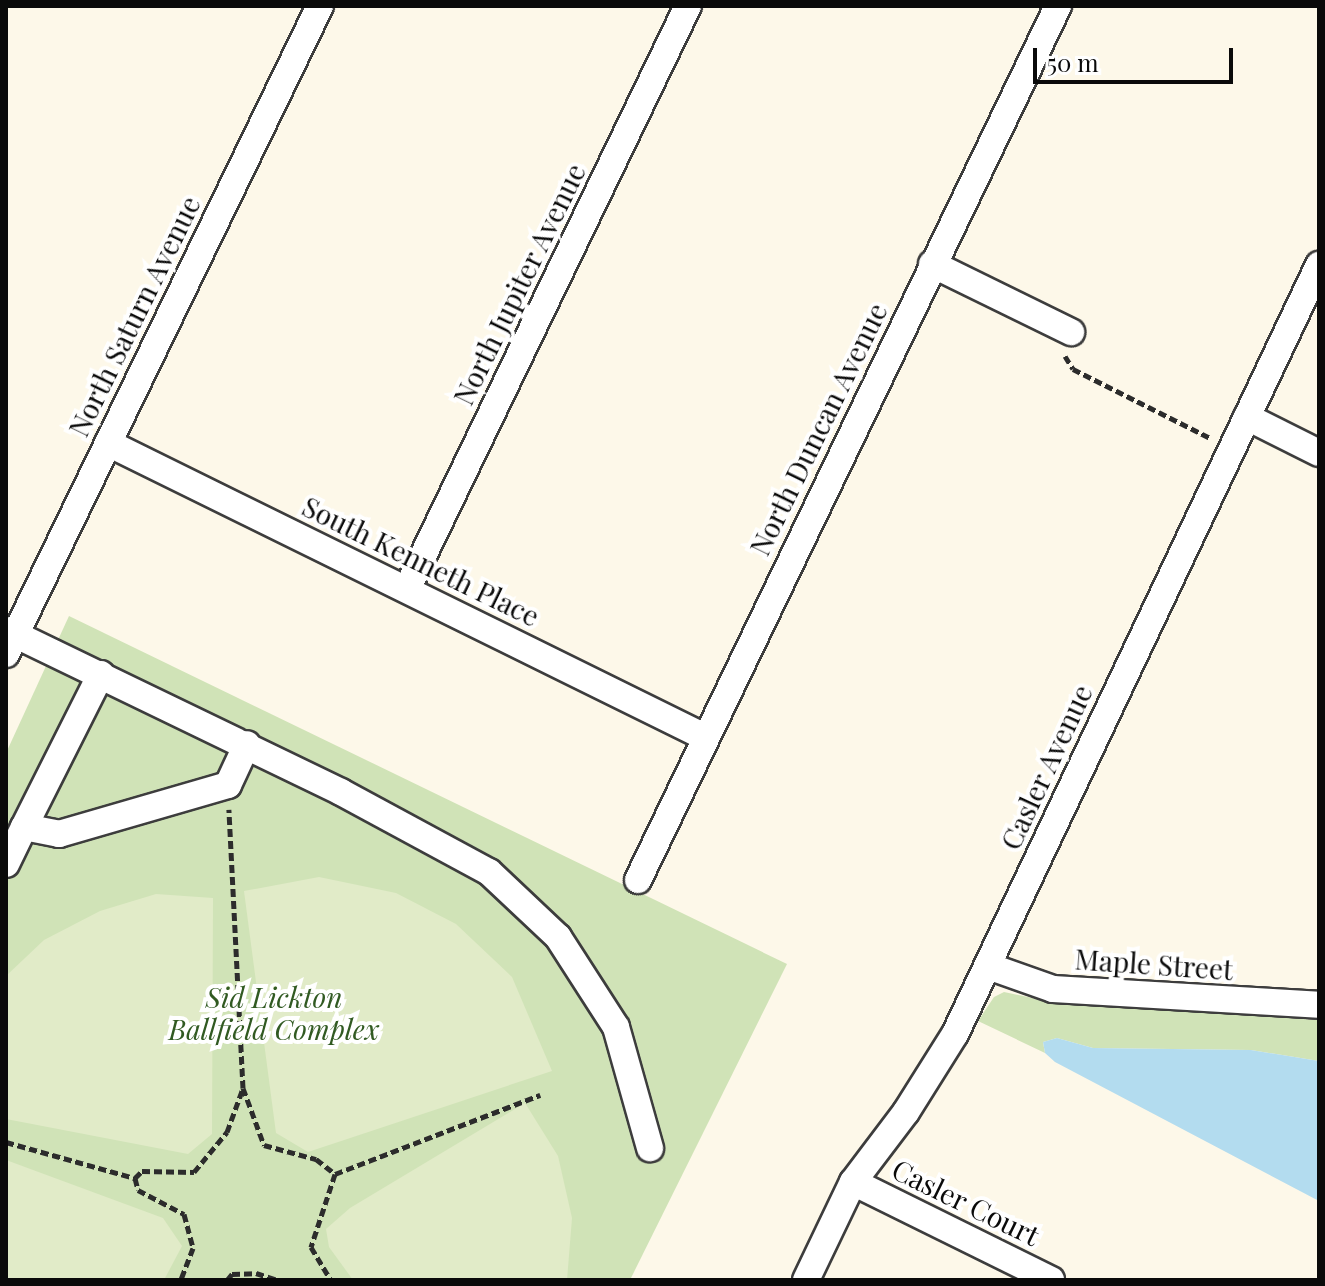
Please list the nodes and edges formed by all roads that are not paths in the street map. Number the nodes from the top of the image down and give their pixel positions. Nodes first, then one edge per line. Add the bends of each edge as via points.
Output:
1 (320, 6) edge
2 (688, 6) edge
3 (1058, 6) edge
4 (932, 264) junction
5 (1319, 265) edge
6 (1071, 332) road end
7 (1247, 417) junction
8 (108, 443) junction
9 (1319, 453) edge
10 (407, 589) junction
11 (9, 639) edge
12 (101, 674) junction
13 (705, 737) junction
14 (247, 744) junction
15 (24, 827) junction
16 (6, 864) edge
17 (638, 880) dead end
18 (988, 966) junction
19 (1319, 1005) edge
20 (650, 1148) dead end
21 (853, 1182) junction
22 (806, 1280) edge
23 (1051, 1280) edge

1 - 8 street, North Saturn Avenue
2 - 10 street, North Jupiter Avenue
3 - 4 street, North Duncan Avenue
4 - 6 street
4 - 13 street, North Duncan Avenue
5 - 7 street, Casler Avenue
7 - 9 street
7 - 18 street, Casler Avenue
8 - 10 street, South Kenneth Place
8 - 11 street, North Saturn Avenue
10 - 13 street, South Kenneth Place
11 - 12 street
12 - 14 street
12 - 15 street
13 - 17 street, North Duncan Avenue
14 - 15 street via 228,785 59,834
14 - 20 street via 489,872 558,937 616,1027
15 - 16 street
18 - 19 street, Maple Street via 1053,989
18 - 21 street, Casler Avenue via 915,1099
21 - 22 street, Casler Avenue
21 - 23 street, Casler Court

